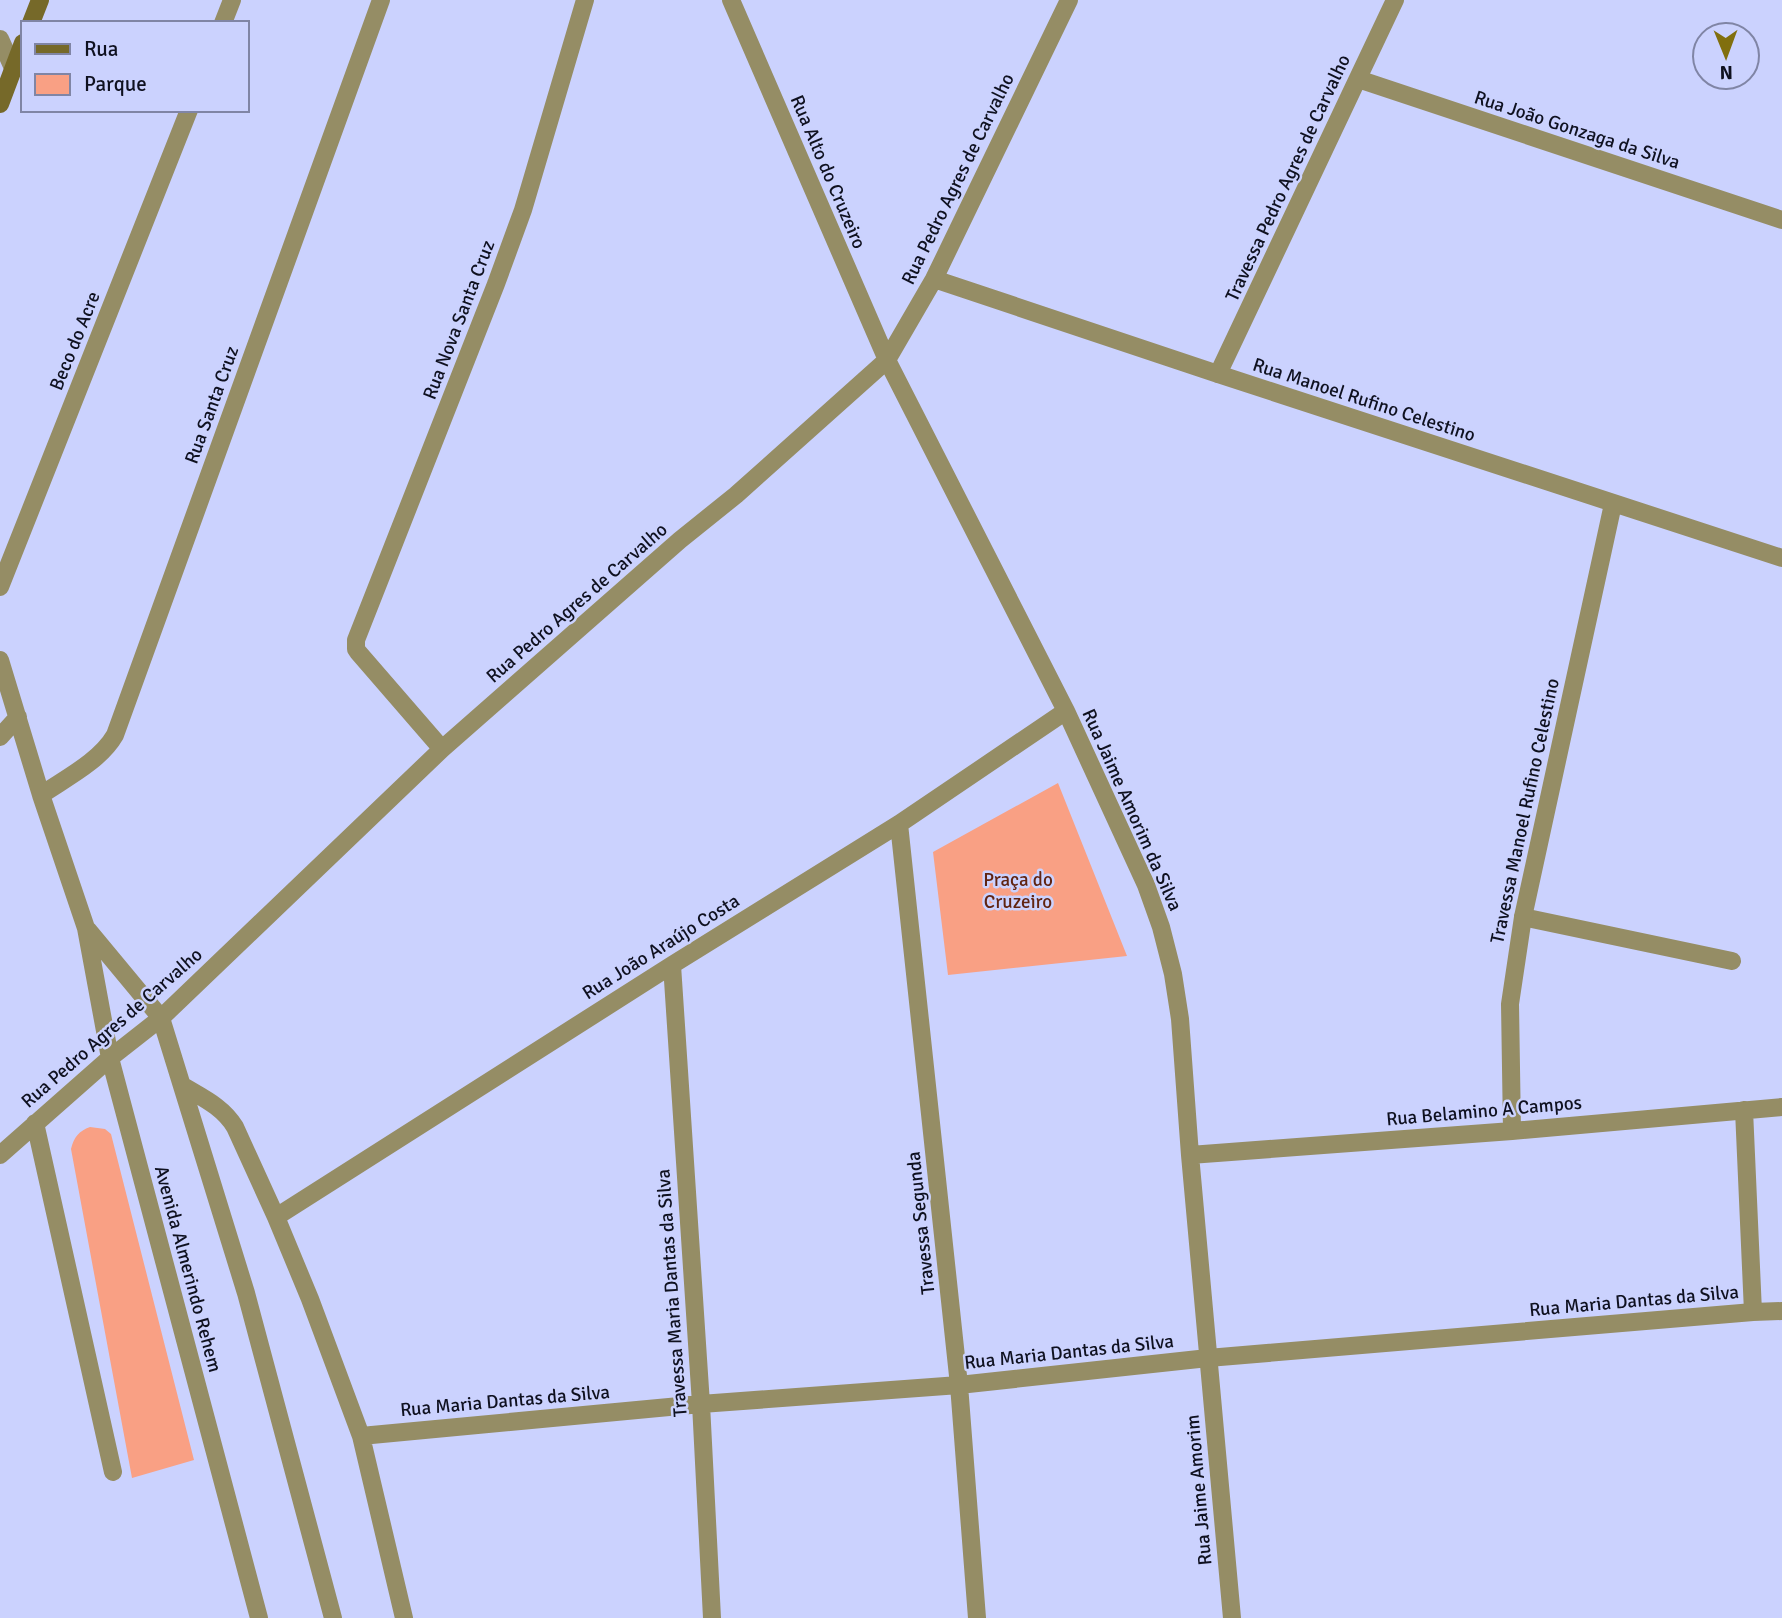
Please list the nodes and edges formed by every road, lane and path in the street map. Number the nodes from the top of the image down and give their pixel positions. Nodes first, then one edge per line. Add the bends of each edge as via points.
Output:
1 (40, 0) edge
2 (232, 0) edge
3 (381, 0) edge
4 (585, 0) edge
5 (731, 0) edge
6 (1069, 0) edge
7 (1395, 0) edge
8 (32, 21) edge
9 (224, 21) edge
10 (0, 39) edge
11 (21, 48) edge
12 (13, 68) junction
13 (1358, 79) junction
14 (0, 104) edge
15 (188, 112) edge
16 (1782, 220) edge
17 (933, 279) junction
18 (887, 360) junction
19 (1218, 374) junction
20 (1613, 504) junction
21 (1782, 558) edge
22 (0, 587) edge
23 (0, 660) edge
24 (1066, 711) junction
25 (18, 717) junction
26 (0, 737) edge
27 (442, 749) junction
28 (41, 795) junction
29 (899, 824) junction
30 (1523, 917) junction
31 (86, 928) junction
32 (1732, 961) dead end
33 (672, 965) junction
34 (161, 1018) junction
35 (110, 1058) junction
36 (183, 1086) junction
37 (1782, 1107) edge
38 (1744, 1110) junction
39 (35, 1123) junction
40 (1512, 1131) junction
41 (0, 1154) edge
42 (1190, 1156) junction
43 (276, 1217) junction
44 (1782, 1311) edge
45 (1753, 1312) junction
46 (1208, 1358) junction
47 (959, 1385) junction
48 (701, 1404) junction
49 (360, 1436) junction
50 (113, 1472) dead end
51 (259, 1618) edge
52 (332, 1618) edge
53 (404, 1618) edge
54 (712, 1618) edge
55 (977, 1618) edge
56 (1231, 1618) edge

1 - 8 street
2 - 9 street
3 - 28 street, Rua Santa Cruz via 115,735 97,756
4 - 27 street, Rua Nova Santa Cruz via 523,211 356,640 356,649
5 - 18 street, Rua Alto do Cruzeiro
6 - 17 street, Rua Pedro Agres de Carvalho
7 - 13 street, Travessa Pedro Agres de Carvalho
10 - 12 street
11 - 12 street
12 - 14 street
13 - 16 street, Rua João Gonzaga da Silva
13 - 19 street, Travessa Pedro Agres de Carvalho
15 - 22 street, Beco do Acre
17 - 18 street, Rua Pedro Agres de Carvalho
17 - 19 street, Rua Manoel Rufino Celestino
18 - 24 street, Rua Jaime Amorim da Silva
18 - 27 street, Rua Pedro Agres de Carvalho
19 - 20 street, Rua Manoel Rufino Celestino
20 - 21 street, Rua Manoel Rufino Celestino
20 - 30 street, Travessa Manoel Rufino Celestino
23 - 25 street, Avenida Almerindo Rehem
24 - 29 street, Rua João Araújo Costa
24 - 42 street, Rua Jaime Amorim da Silva via 1161,927 1180,1019
25 - 26 street
25 - 28 street, Avenida Almerindo Rehem
27 - 34 street, Rua Pedro Agres de Carvalho
28 - 31 street, Avenida Almerindo Rehem
29 - 33 street, Rua João Araújo Costa
29 - 47 street, Travessa Segunda
30 - 32 street
30 - 40 street, Travessa Manoel Rufino Celestino via 1510,1004
31 - 34 street, Avenida Almerindo Rehem
31 - 35 street, Avenida Almerindo Rehem
33 - 43 street, Rua João Araújo Costa
33 - 48 street, Travessa Maria Dantas da Silva
34 - 35 street, Rua Pedro Agres de Carvalho
34 - 36 street, Avenida Almerindo Rehem
35 - 39 street, Rua Pedro Agres de Carvalho
35 - 51 street, Avenida Almerindo Rehem
36 - 43 street via 228,1115
36 - 52 street, Avenida Almerindo Rehem via 246,1293
37 - 38 street, Rua Belamino A Campos
38 - 40 street, Rua Belamino A Campos
38 - 45 street
39 - 41 street, Rua Pedro Agres de Carvalho
39 - 50 street
40 - 42 street, Rua Belamino A Campos
42 - 46 street, Rua Jaime Amorim da Silva
43 - 49 street
44 - 45 street, Rua Maria Dantas da Silva
45 - 46 street, Rua Maria Dantas da Silva
46 - 47 street, Rua Maria Dantas da Silva
46 - 56 street, Rua Jaime Amorim
47 - 48 street, Rua Maria Dantas da Silva
47 - 55 street, Travessa Segunda
48 - 49 street, Rua Maria Dantas da Silva
48 - 54 street, Travessa Maria Dantas da Silva
49 - 53 street

